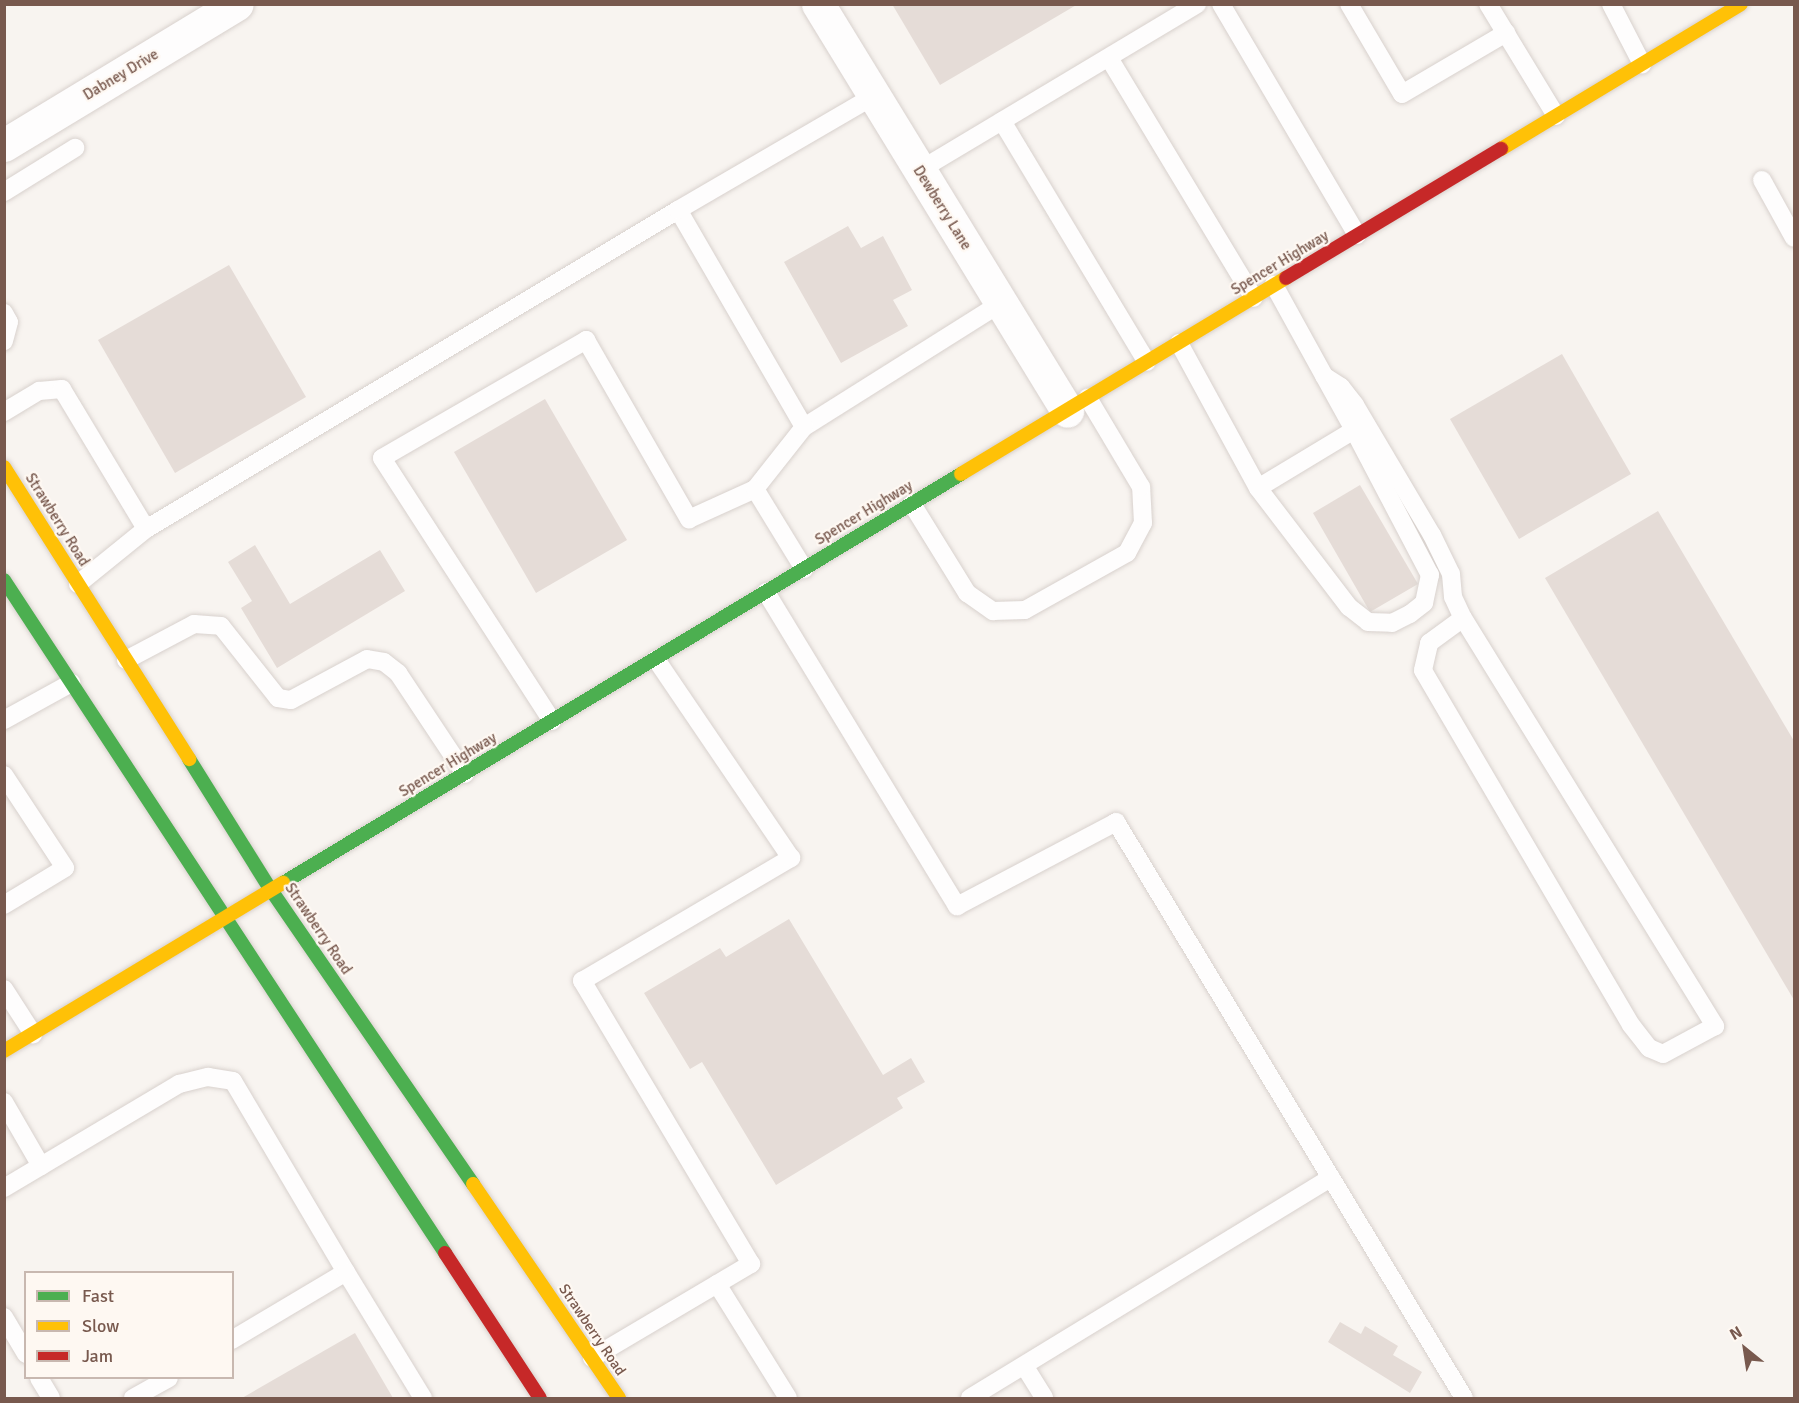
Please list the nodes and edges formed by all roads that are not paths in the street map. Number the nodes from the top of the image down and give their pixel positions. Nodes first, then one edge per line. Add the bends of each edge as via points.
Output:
1 (237, 4) edge
2 (818, 4) edge
3 (1197, 4) edge
4 (1221, 4) edge
5 (1349, 4) edge
6 (1488, 4) edge
7 (1611, 4) edge
8 (1741, 4) edge
9 (1506, 33) junction
10 (1109, 58) junction
11 (1642, 64) junction
12 (874, 96) junction
13 (1556, 116) junction
14 (1002, 122) junction
15 (4, 146) edge
16 (75, 148) dead end
17 (920, 170) junction
18 (1762, 180) dead end
19 (4, 192) edge
20 (678, 210) junction
21 (1358, 235) junction
22 (1794, 238) edge
23 (1274, 285) junction
24 (1254, 298) junction
25 (1001, 303) junction
26 (4, 313) edge
27 (4, 341) edge
28 (1179, 343) junction
29 (1147, 362) junction
30 (1324, 376) junction
31 (1077, 405) junction
32 (4, 412) edge
33 (804, 427) junction
34 (1354, 430) junction
35 (4, 467) edge
36 (1258, 488) junction
37 (754, 489) junction
38 (912, 504) junction
39 (146, 529) junction
40 (804, 569) junction
41 (4, 580) edge
42 (78, 584) junction
43 (766, 592) junction
44 (1463, 618) junction
45 (656, 658) junction
46 (126, 660) junction
47 (71, 683) junction
48 (4, 720) edge
49 (552, 721) junction
50 (465, 774) junction
51 (4, 775) edge
52 (271, 890) junction
53 (4, 905) edge
54 (223, 919) junction
55 (4, 988) edge
56 (33, 1034) junction
57 (4, 1051) edge
58 (4, 1102) edge
59 (41, 1166) junction
60 (1331, 1178) junction
61 (4, 1188) edge
62 (346, 1272) junction
63 (717, 1284) junction
64 (4, 1317) edge
65 (234, 1339) edge
66 (24, 1351) edge
67 (592, 1358) junction
68 (1025, 1367) junction
69 (40, 1379) edge
70 (166, 1379) edge
71 (51, 1398) edge
72 (133, 1398) edge
73 (423, 1398) edge
74 (540, 1398) edge
75 (619, 1398) edge
76 (788, 1398) edge
77 (970, 1398) edge
78 (1044, 1398) edge
79 (1464, 1398) edge

1 - 15 street, Dabney Drive
2 - 12 street, Dewberry Lane
3 - 10 lane
4 - 21 lane
5 - 9 lane via 1402,94
6 - 9 lane
7 - 11 lane
8 - 11 street, Spencer Highway
9 - 13 lane
10 - 14 lane
10 - 24 lane
11 - 13 street, Spencer Highway
12 - 17 street, Dewberry Lane
12 - 20 lane
13 - 21 street, Spencer Highway
14 - 17 lane
14 - 29 lane
16 - 19 lane
17 - 25 street, Dewberry Lane
18 - 22 lane
20 - 33 lane
20 - 39 lane
21 - 23 street, Spencer Highway
23 - 24 street, Spencer Highway
23 - 30 lane
24 - 28 street, Spencer Highway
25 - 31 street, Dewberry Lane
25 - 33 lane
26 - 27 lane via 9,322
28 - 29 street, Spencer Highway
28 - 36 lane
29 - 31 street, Spencer Highway
30 - 34 lane
30 - 44 lane via 1341,387 1355,405 1432,535 1451,574 1454,597
31 - 38 street, Spencer Highway
31 - 38 lane via 1141,487 1143,523 1126,553 1025,610 993,611 967,593
32 - 39 lane via 39,391 62,389
33 - 37 lane
34 - 36 lane
34 - 36 lane via 1430,574 1424,603 1410,614 1392,623 1368,622 1349,607
35 - 42 street, Strawberry Road
37 - 40 lane
37 - 49 lane via 689,519 586,340 382,458
38 - 40 street, Spencer Highway
39 - 42 lane
40 - 43 street, Spencer Highway
41 - 47 street
42 - 46 street, Strawberry Road
43 - 45 street, Spencer Highway
43 - 60 lane via 957,906 1116,822
44 - 44 lane via 1715,1026 1663,1054 1649,1048 1631,1025 1423,670 1429,643
45 - 49 street, Spencer Highway
45 - 63 lane via 791,858 582,981 751,1264
46 - 50 lane via 194,624 221,626 278,698 291,700 367,659 384,662 398,673
46 - 52 street, Strawberry Road
47 - 48 lane
47 - 54 street
49 - 50 street, Spencer Highway
50 - 52 street, Spencer Highway
51 - 53 lane via 65,868
52 - 54 street, Spencer Highway
52 - 67 street, Strawberry Road
54 - 56 street, Spencer Highway
54 - 74 street
55 - 56 lane
56 - 57 street, Spencer Highway
58 - 59 lane
59 - 61 lane
59 - 62 lane via 178,1084 208,1077 233,1081
60 - 68 lane
60 - 79 lane
62 - 65 lane
62 - 73 lane
63 - 67 lane
63 - 76 lane
64 - 66 lane
67 - 75 street, Strawberry Road
68 - 77 lane
68 - 78 lane
69 - 71 lane
70 - 72 lane

